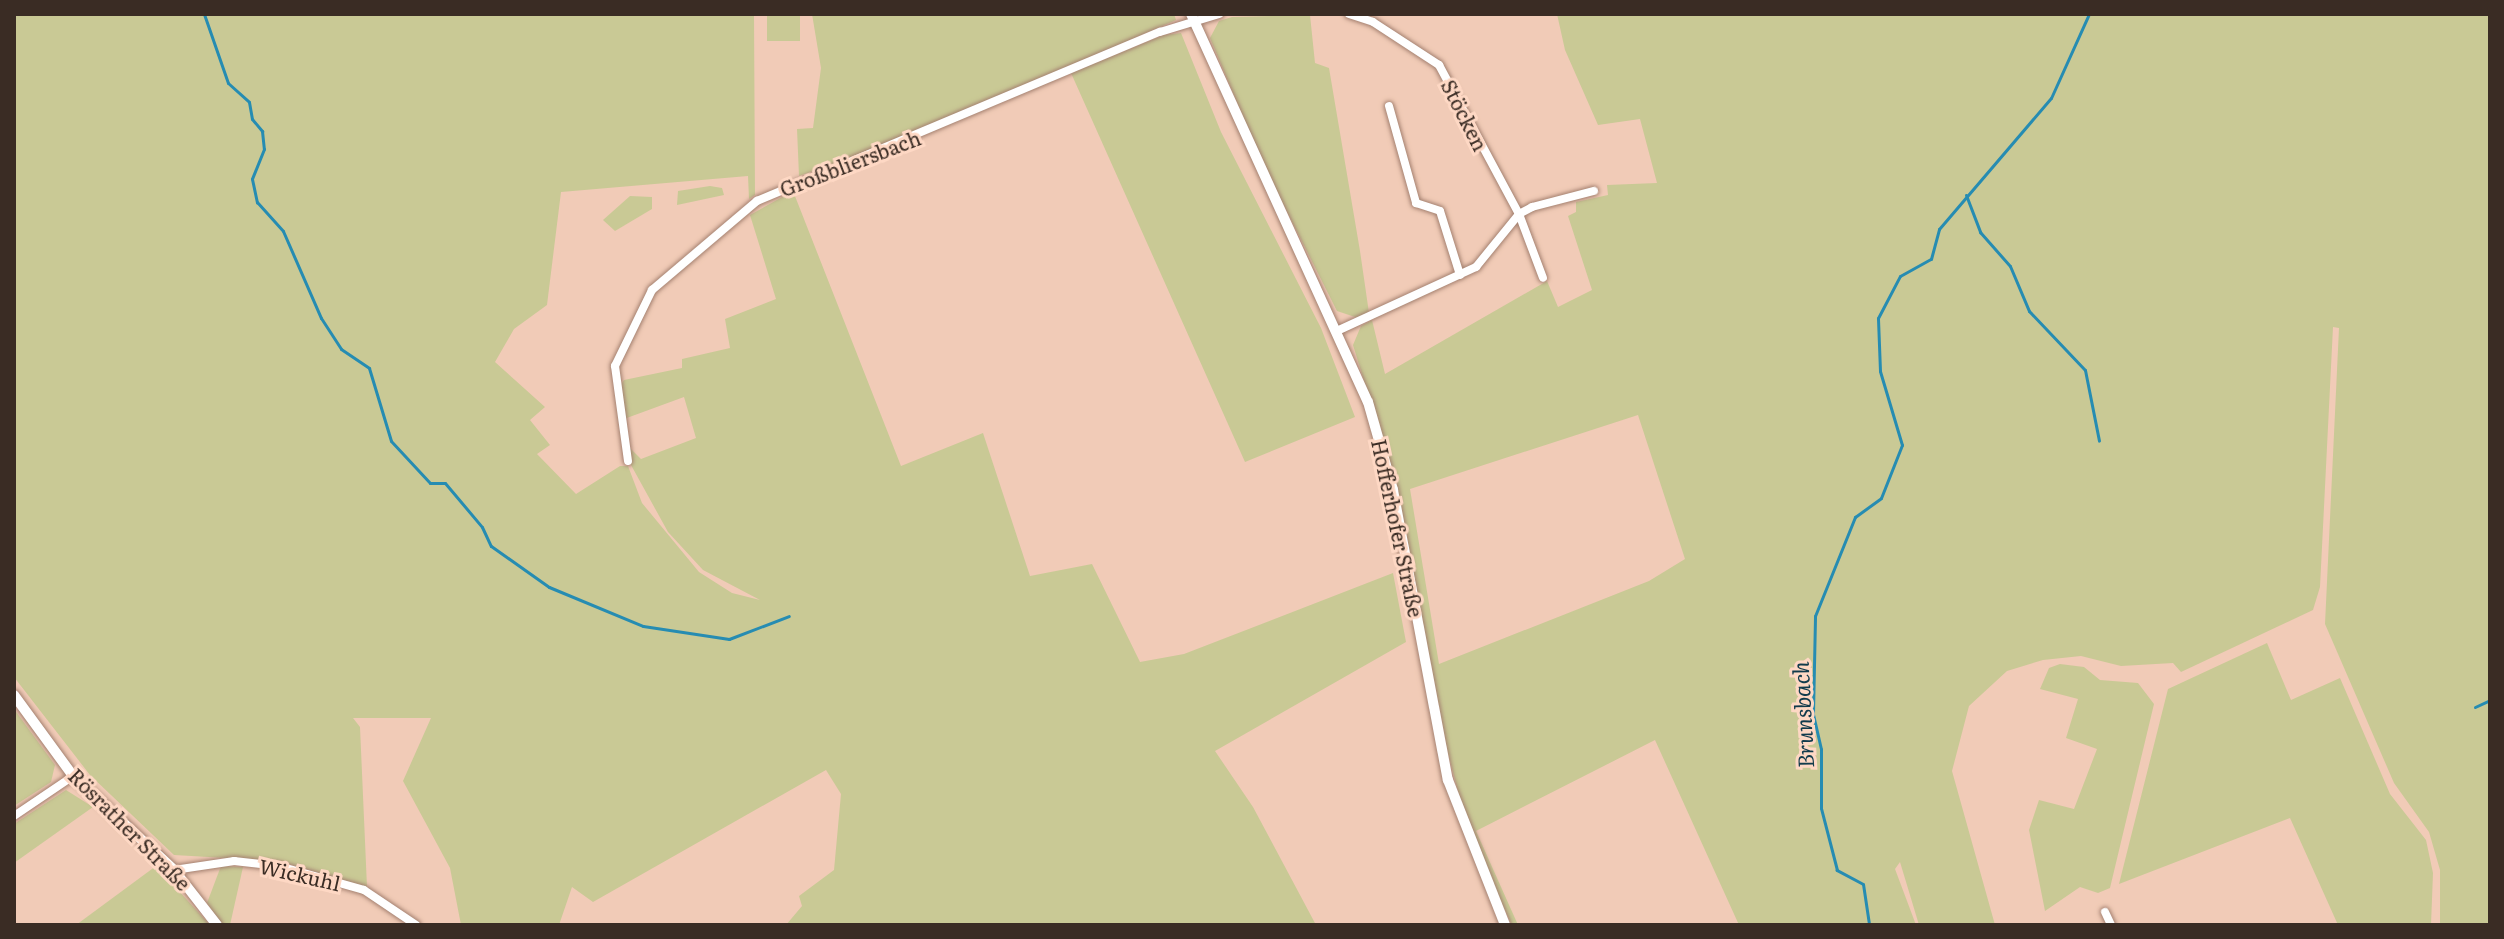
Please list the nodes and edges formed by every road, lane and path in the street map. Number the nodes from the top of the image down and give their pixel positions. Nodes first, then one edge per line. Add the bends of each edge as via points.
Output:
1 (1219, 14) edge
2 (1349, 14) edge
3 (1192, 17) edge
4 (1375, 18) edge
5 (1389, 106) dead end
6 (1594, 191) dead end
7 (1519, 214) junction
8 (1460, 275) junction
9 (1543, 278) dead end
10 (1339, 330) junction
11 (628, 461) dead end
12 (14, 695) edge
13 (73, 776) junction
14 (14, 816) edge
15 (174, 870) junction
16 (2105, 912) dead end
17 (217, 925) edge
18 (416, 925) edge
19 (1505, 925) edge
20 (2111, 925) edge

1 - 3 street
2 - 4 street, Stöcken
3 - 10 street, Hofferhofer Straße via 1233,114
3 - 11 street, Großbliersbach via 757,201 652,290 615,366
4 - 7 street, Stöcken via 1439,65
5 - 8 street via 1416,203 1440,211
6 - 7 street via 1546,199
7 - 8 street via 1491,252
7 - 9 street, Stöcken
8 - 10 street
10 - 19 street, Hofferhofer Straße via 1393,490 1448,780
12 - 13 street, Rösrather Straße
13 - 14 street
13 - 15 street, Rösrather Straße
15 - 17 street, Rösrather Straße
15 - 18 street, Wickuhl via 234,861 279,866 364,890
16 - 20 street

